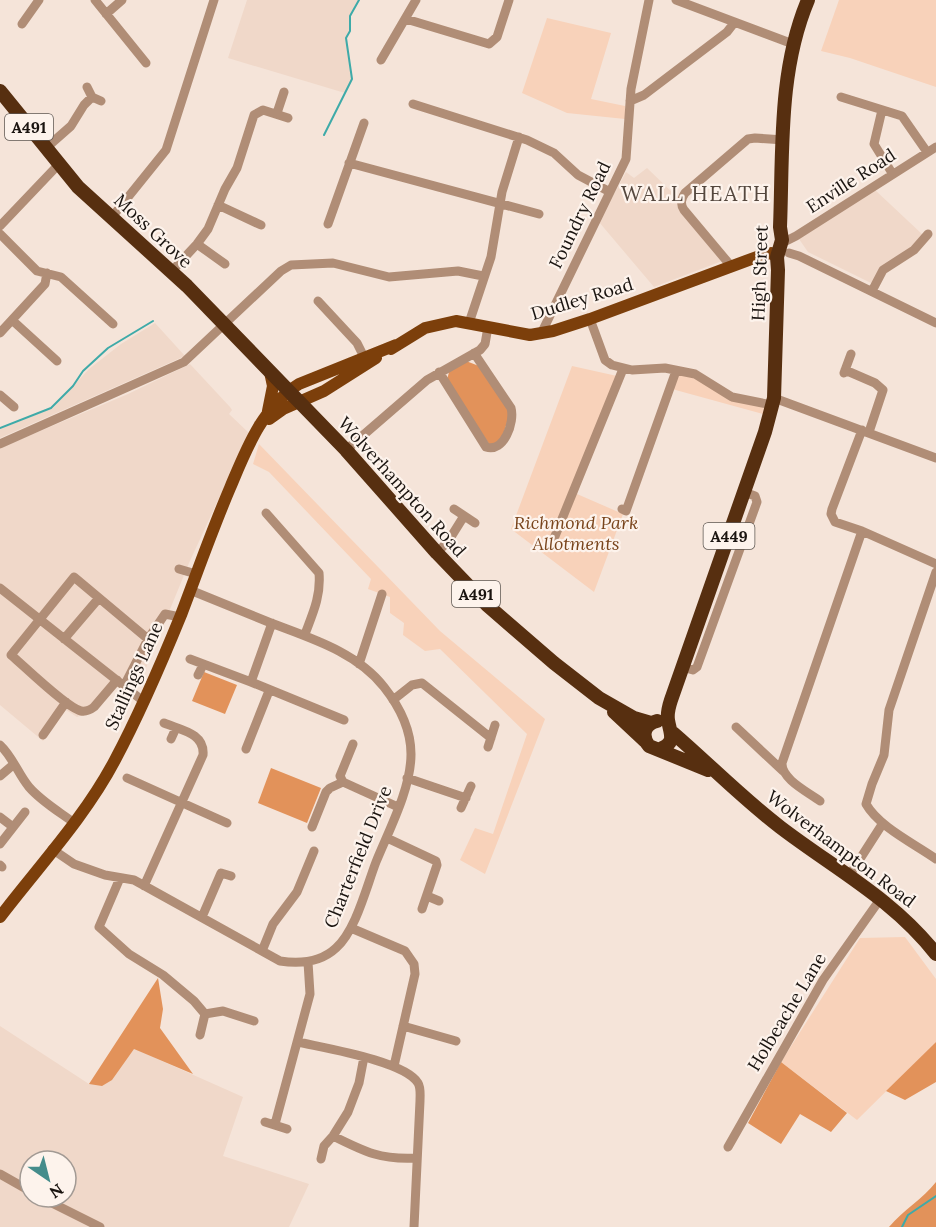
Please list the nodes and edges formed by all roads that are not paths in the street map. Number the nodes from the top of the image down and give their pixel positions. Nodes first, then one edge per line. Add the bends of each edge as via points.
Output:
1 (39, 0) edge
2 (94, 0) edge
3 (122, 0) edge
4 (214, 0) edge
5 (416, 0) edge
6 (509, 0) edge
7 (649, 0) edge
8 (676, 0) edge
9 (808, 0) edge
10 (106, 14) junction
11 (406, 19) junction
12 (734, 23) junction
13 (22, 24) dead end
14 (793, 44) junction
15 (381, 61) dead end
16 (146, 63) dead end
17 (87, 87) dead end
18 (0, 91) edge
19 (284, 92) dead end
20 (841, 97) dead end
21 (630, 101) junction
22 (413, 105) dead end
23 (882, 110) junction
24 (277, 113) junction
25 (288, 118) dead end
26 (364, 123) dead end
27 (519, 137) junction
28 (784, 140) junction
29 (936, 147) edge
30 (46, 148) junction
31 (927, 152) junction
32 (349, 163) junction
33 (58, 164) junction
34 (892, 173) junction
35 (610, 192) junction
36 (499, 203) junction
37 (218, 205) junction
38 (540, 214) dead end
39 (112, 217) junction
40 (328, 224) dead end
41 (261, 225) dead end
42 (0, 226) edge
43 (0, 234) edge
44 (928, 234) dead end
45 (782, 240) junction
46 (197, 244) junction
47 (792, 254) junction
48 (225, 264) dead end
49 (731, 266) junction
50 (171, 272) junction
51 (48, 273) junction
52 (483, 276) junction
53 (872, 291) junction
54 (318, 301) dead end
55 (332, 301) dead end
56 (324, 309) junction
57 (12, 320) junction
58 (590, 320) junction
59 (469, 323) junction
60 (936, 323) edge
61 (112, 324) dead end
62 (223, 326) junction
63 (488, 327) junction
64 (0, 333) edge
65 (541, 334) junction
66 (396, 345) junction
67 (474, 353) junction
68 (851, 354) dead end
69 (364, 357) junction
70 (57, 361) dead end
71 (623, 369) junction
72 (676, 371) junction
73 (270, 372) junction
74 (439, 372) junction
75 (287, 392) junction
76 (324, 392) junction
77 (2, 400) edge
78 (773, 401) junction
79 (298, 402) junction
80 (14, 407) dead end
81 (268, 412) junction
82 (319, 422) junction
83 (259, 427) junction
84 (865, 431) junction
85 (0, 444) edge
86 (346, 450) junction
87 (936, 458) edge
88 (454, 509) dead end
89 (626, 511) dead end
90 (266, 513) dead end
91 (464, 516) junction
92 (475, 523) dead end
93 (862, 531) junction
94 (551, 546) dead end
95 (437, 553) junction
96 (936, 564) edge
97 (179, 569) dead end
98 (936, 572) edge
99 (196, 574) junction
100 (0, 588) edge
101 (190, 590) junction
102 (382, 594) dead end
103 (99, 598) junction
104 (180, 617) junction
105 (39, 620) junction
106 (272, 623) junction
107 (305, 634) junction
108 (64, 639) junction
109 (148, 639) junction
110 (189, 659) dead end
111 (359, 664) junction
112 (203, 665) junction
113 (680, 670) junction
114 (198, 675) dead end
115 (251, 682) junction
116 (121, 683) junction
117 (269, 691) junction
118 (599, 698) junction
119 (393, 700) junction
120 (143, 701) junction
121 (66, 702) junction
122 (337, 704) dead end
123 (333, 715) junction
124 (344, 720) dead end
125 (651, 722) junction
126 (164, 723) dead end
127 (495, 725) dead end
128 (736, 727) dead end
129 (176, 728) junction
130 (671, 730) junction
131 (43, 735) dead end
132 (171, 739) dead end
133 (645, 741) junction
134 (245, 742) dead end
135 (353, 744) dead end
136 (0, 745) edge
137 (660, 749) junction
138 (14, 764) junction
139 (783, 771) junction
140 (0, 776) edge
141 (720, 777) junction
142 (127, 778) dead end
143 (407, 778) junction
144 (343, 782) junction
145 (471, 786) dead end
146 (466, 798) junction
147 (820, 801) dead end
148 (183, 802) junction
149 (398, 807) junction
150 (462, 808) dead end
151 (25, 812) dead end
152 (0, 817) edge
153 (73, 822) junction
154 (227, 823) dead end
155 (883, 823) junction
156 (13, 827) junction
157 (312, 827) dead end
158 (387, 838) junction
159 (0, 844) edge
160 (52, 849) junction
161 (314, 851) dead end
162 (446, 854) dead end
163 (935, 856) edge
164 (436, 861) junction
165 (231, 876) dead end
166 (849, 876) junction
167 (120, 878) junction
168 (144, 886) junction
169 (427, 896) junction
170 (881, 898) junction
171 (439, 901) dead end
172 (422, 909) dead end
173 (0, 917) edge
174 (202, 917) junction
175 (351, 928) junction
176 (262, 951) junction
177 (936, 954) edge
178 (308, 962) junction
179 (205, 1014) junction
180 (254, 1021) dead end
181 (403, 1026) junction
182 (448, 1027) dead end
183 (200, 1035) dead end
184 (298, 1042) junction
185 (364, 1057) junction
186 (394, 1066) junction
187 (265, 1122) dead end
188 (275, 1124) junction
189 (287, 1129) dead end
190 (333, 1136) junction
191 (312, 1144) dead end
192 (324, 1146) junction
193 (728, 1147) dead end
194 (417, 1158) junction
195 (321, 1159) dead end
196 (0, 1174) edge
197 (18, 1184) edge
198 (64, 1209) edge
199 (100, 1227) edge
200 (414, 1227) edge

1 - 13 street
2 - 10 street
3 - 10 street
4 - 39 street via 166,150
5 - 11 street
6 - 11 street via 497,37 489,44
7 - 21 street, Foundry Road
8 - 12 street
9 - 14 highway, A449
10 - 16 street
11 - 15 street
12 - 14 street
12 - 21 street via 654,88
14 - 28 highway, High Street / A449 via 786,84
17 - 30 street via 97,99 84,105 71,126
18 - 30 highway, Moss Grove / A491
19 - 24 street
20 - 23 street
21 - 35 street, Foundry Road via 626,159
22 - 27 street
23 - 31 street via 902,116
23 - 34 street via 874,144
24 - 25 street
24 - 37 street via 263,110 254,115 237,168
26 - 32 street
27 - 35 street via 554,153 578,175
27 - 36 street
28 - 45 highway, High Street / A449
28 - 49 street via 748,139 682,198 684,210
29 - 31 street, Enville Road
30 - 33 highway, Moss Grove / A491
31 - 34 street, Enville Road
32 - 36 street
32 - 40 street
33 - 39 highway, Moss Grove / A491
33 - 42 street
34 - 45 street, Enville Road via 796,236
35 - 65 street, Foundry Road
36 - 38 street
36 - 52 street via 496,234
37 - 41 street
37 - 46 street
39 - 50 highway, Moss Grove / A491
43 - 51 street via 37,271
44 - 53 street via 914,250 884,270
45 - 47 highway, High Street / A449
46 - 48 street
46 - 50 street
47 - 49 main road, Dudley Road via 768,254
47 - 53 street
47 - 78 highway, High Street / A449 via 778,270
49 - 58 main road, Dudley Road
50 - 62 highway, Moss Grove / A491
51 - 57 street via 45,284
51 - 61 street via 61,277
52 - 59 street
52 - 62 street via 458,272 388,277 333,263 291,265
53 - 60 street
54 - 56 street
55 - 56 street
56 - 69 street via 357,343
57 - 64 street
57 - 70 street
58 - 65 main road, Dudley Road
58 - 71 street via 605,360
59 - 63 main road, Dudley Road
59 - 66 main road, Dudley Road via 456,321 425,328
62 - 73 highway, Moss Grove / A491
62 - 85 street via 184,362
63 - 65 main road, Dudley Road
63 - 67 street via 484,344
66 - 69 main road, Dudley Road
66 - 76 main road, Dudley Road
67 - 74 street
67 - 74 street via 513,414 507,434 496,447 486,447
68 - 84 street via 844,372 875,382 883,390
69 - 75 main road, Dudley Road
71 - 72 street
71 - 94 street
72 - 78 street via 701,377 732,398
72 - 89 street
73 - 75 highway, Moss Grove / A491
73 - 81 main road via 273,391
74 - 86 street
75 - 79 highway, Wolverhampton Road / A491
75 - 81 main road, Stallings Lane
76 - 79 main road, Dudley Road
76 - 82 main road via 316,406
77 - 80 street
78 - 84 street
78 - 113 highway, A449
79 - 82 highway, Wolverhampton Road / A491
79 - 83 main road, Stallings Lane
81 - 83 main road, Stallings Lane
82 - 86 highway, Wolverhampton Road / A491
83 - 99 main road, Stallings Lane
84 - 87 street
84 - 93 street via 831,514 835,522
86 - 95 highway, Wolverhampton Road / A491
88 - 91 street
90 - 107 street via 319,573 317,605
91 - 92 street
91 - 95 street
93 - 96 street
93 - 139 street via 782,763
95 - 118 highway, Wolverhampton Road / A491 via 487,605
97 - 99 street
98 - 155 street via 889,710 884,755 866,804
99 - 101 main road, Stallings Lane
100 - 105 street
101 - 104 main road, Stallings Lane
101 - 106 street, Charterfield Drive
102 - 111 street
103 - 105 street via 74,577
103 - 108 street
103 - 109 street
104 - 109 street via 165,614
104 - 120 main road, Stallings Lane
105 - 108 street
105 - 121 street via 11,655
106 - 107 street, Charterfield Drive
106 - 115 street
107 - 111 street, Charterfield Drive
108 - 116 street
109 - 116 street
110 - 112 street
111 - 119 street, Charterfield Drive via 380,681
112 - 114 street
112 - 115 street
113 - 125 highway, A449
113 - 130 highway, A449 via 668,711
115 - 117 street
116 - 120 street
116 - 121 street via 90,710 80,711
117 - 123 street
117 - 134 street
118 - 125 highway, Wolverhampton Road / A491 via 634,718
118 - 133 highway, Wolverhampton Road / A491
119 - 127 street via 412,685 422,683 489,742
119 - 143 street, Charterfield Drive via 408,735 411,752
120 - 153 main road, Stallings Lane via 114,762
121 - 131 street
122 - 123 street
123 - 124 street
125 - 130 highway via 663,721
125 - 133 highway via 645,729
126 - 129 street
128 - 139 street
129 - 132 street
129 - 148 street via 200,739 203,750
130 - 137 highway via 670,744
130 - 141 highway, Wolverhampton Road
133 - 137 highway
135 - 144 street via 340,776
136 - 138 street
137 - 141 highway, Wolverhampton Road
138 - 140 street
138 - 153 street via 40,798
139 - 147 street
141 - 166 highway, Wolverhampton Road via 760,813
142 - 148 street
143 - 146 street
143 - 149 street, Charterfield Drive
144 - 149 street
144 - 157 street via 326,792
145 - 146 street
146 - 150 street
148 - 154 street
148 - 168 street
149 - 158 street, Charterfield Drive
151 - 156 street
152 - 156 street
153 - 160 main road, Stallings Lane
155 - 163 street
155 - 166 street
156 - 159 street
158 - 164 street
158 - 175 street, Charterfield Drive
160 - 167 street, Charterfield Drive via 74,864
160 - 173 main road, Stallings Lane
161 - 176 street via 297,892 273,924
162 - 164 street
164 - 169 street
165 - 174 street via 221,873
166 - 170 highway, Wolverhampton Road
167 - 168 street, Charterfield Drive
167 - 179 street via 99,927 129,954 163,975
168 - 174 street, Charterfield Drive
169 - 171 street
169 - 172 street
170 - 177 highway, Wolverhampton Road
170 - 193 street, Holbeache Lane via 823,980
174 - 176 street, Charterfield Drive
175 - 178 street, Charterfield Drive via 338,947
175 - 181 street via 405,951 411,959 415,974
176 - 178 street, Charterfield Drive via 280,961
178 - 184 street via 310,994
179 - 180 street via 223,1011
179 - 183 street
181 - 182 street via 451,1040
181 - 186 street
184 - 185 street
184 - 188 street
185 - 186 street
185 - 190 street via 348,1113
186 - 194 street via 410,1074 420,1089
187 - 188 street
188 - 189 street
190 - 192 street
190 - 194 street via 383,1158
191 - 192 street
192 - 195 street
194 - 200 street
196 - 197 street
198 - 199 street

